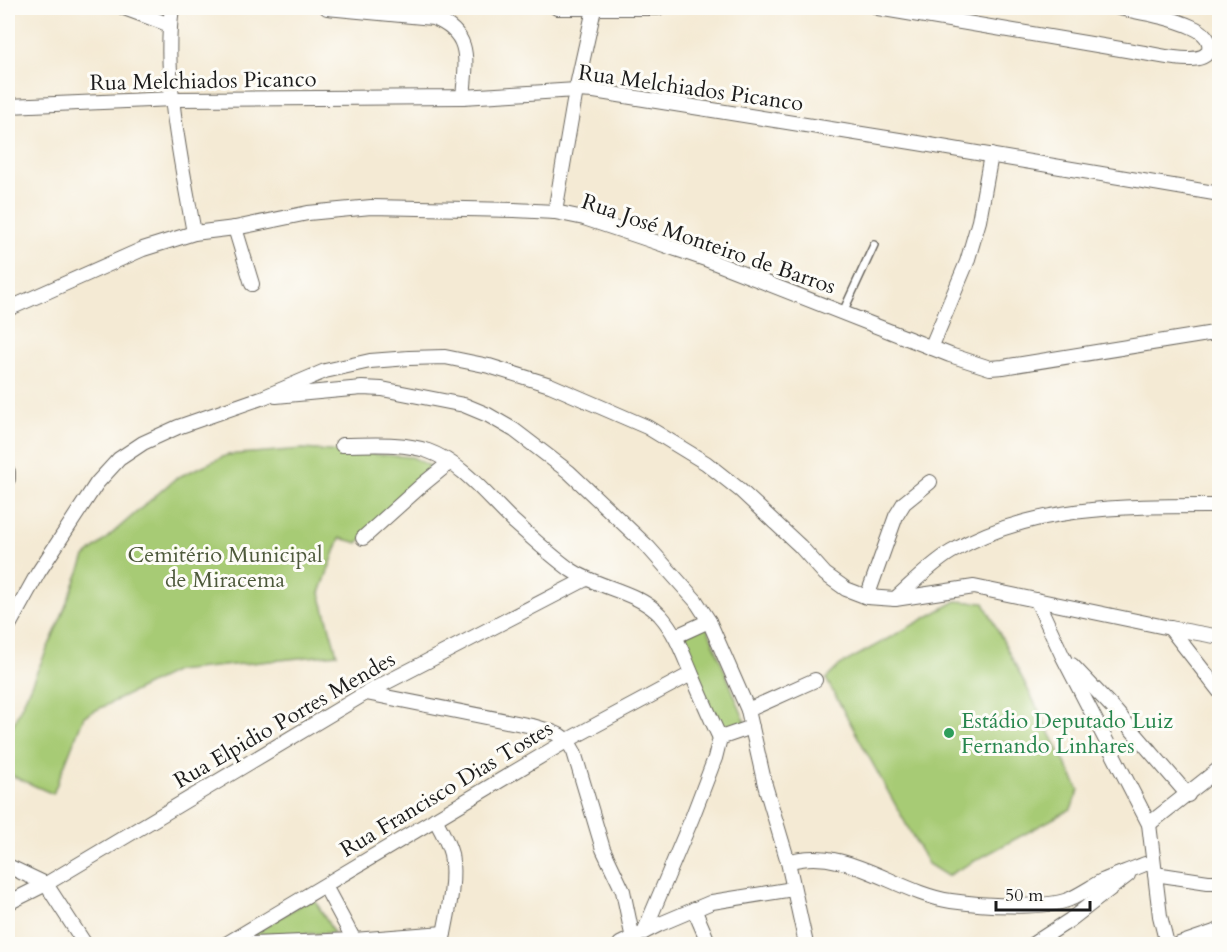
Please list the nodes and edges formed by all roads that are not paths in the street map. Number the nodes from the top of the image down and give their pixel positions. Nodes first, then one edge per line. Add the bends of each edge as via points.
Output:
1 (124, 8) edge
2 (172, 8) edge
3 (327, 8) edge
4 (557, 8) edge
5 (658, 8) edge
6 (878, 8) edge
7 (1119, 8) edge
8 (594, 9) junction
9 (170, 26) junction
10 (1215, 48) edge
11 (576, 90) junction
12 (463, 97) junction
13 (173, 99) junction
14 (8, 106) edge
15 (991, 155) junction
16 (1220, 194) edge
17 (555, 212) junction
18 (235, 228) junction
19 (194, 233) junction
20 (874, 245) dead end
21 (252, 284) dead end
22 (8, 309) edge
23 (843, 312) junction
24 (1220, 332) edge
25 (931, 348) junction
26 (264, 397) junction
27 (342, 445) dead end
28 (449, 463) junction
29 (8, 472) edge
30 (8, 479) edge
31 (930, 482) dead end
32 (1220, 506) edge
33 (363, 538) dead end
34 (586, 579) junction
35 (867, 597) junction
36 (895, 598) junction
37 (1037, 601) junction
38 (709, 621) junction
39 (8, 627) edge
40 (1170, 628) junction
41 (676, 636) junction
42 (1220, 637) edge
43 (1062, 655) junction
44 (692, 674) junction
45 (815, 680) dead end
46 (1220, 692) edge
47 (366, 693) junction
48 (748, 710) junction
49 (752, 727) junction
50 (720, 738) junction
51 (568, 740) junction
52 (1220, 768) edge
53 (1188, 795) junction
54 (435, 819) junction
55 (1149, 824) junction
56 (1149, 861) junction
57 (788, 862) junction
58 (8, 866) edge
59 (1155, 874) junction
60 (1220, 882) edge
61 (46, 884) junction
62 (326, 885) junction
63 (793, 889) junction
64 (8, 903) edge
65 (694, 909) junction
66 (1220, 930) edge
67 (443, 939) edge
68 (354, 940) junction
69 (633, 940) edge
70 (1037, 944) edge
71 (85, 945) edge
72 (226, 945) edge
73 (252, 945) edge
74 (709, 945) edge
75 (806, 945) edge
76 (1167, 945) edge
77 (1179, 945) edge

1 - 9 street
2 - 9 street
3 - 12 street via 433,18 448,23 463,45
4 - 8 street
5 - 8 street
6 - 10 street via 1191,60
7 - 10 street via 1191,27
8 - 11 street
9 - 13 street
11 - 12 street, Rua Melchiados Picanco
11 - 15 street, Rua Melchiados Picanco
11 - 17 street
12 - 13 street, Rua Melchiados Picanco
13 - 14 street, Rua Melchiados Picanco
13 - 19 street
15 - 16 street, Rua Melchiados Picanco
15 - 25 street via 967,262
17 - 18 street, Rua José Monteiro de Barros via 371,207 308,213
17 - 23 street, Rua José Monteiro de Barros via 697,256
18 - 19 street, Rua José Monteiro de Barros
18 - 21 street
19 - 22 street, Rua José Monteiro de Barros via 143,249
20 - 23 lane
23 - 25 street, Rua José Monteiro de Barros
24 - 25 street, Rua José Monteiro de Barros via 990,368
26 - 35 street via 326,371 370,361 409,358 445,357 550,385 647,427 706,463 765,511 825,574 846,589
26 - 38 street via 362,387 464,405 488,415 569,472 648,547
26 - 39 street via 178,427 119,459 97,483
27 - 28 street via 405,446 429,452
28 - 33 street
28 - 34 street via 556,558
29 - 30 street
31 - 35 street via 904,503 896,516
32 - 36 street via 1127,506 1028,520 951,552
34 - 41 street via 608,585 642,603 658,614
34 - 47 street, Rua Elpidio Portes Mendes
35 - 36 street
36 - 37 street via 974,587
37 - 40 street
37 - 43 street
38 - 41 street
38 - 48 street
40 - 42 street
40 - 46 street
41 - 44 street
43 - 53 street
43 - 55 street
44 - 50 street
44 - 51 street, Rua Francisco Dias Tostes
45 - 48 street
47 - 51 street via 532,726
47 - 61 street, Rua Elpidio Portes Mendes
48 - 49 street
49 - 50 street
49 - 57 street
50 - 69 street via 692,818
51 - 54 street, Rua Francisco Dias Tostes
51 - 69 street via 603,849 624,891
52 - 53 street
53 - 55 street
54 - 62 street, Rua Francisco Dias Tostes
54 - 67 street via 450,853 453,872
55 - 56 street
56 - 57 street via 1069,899 1018,905 949,901 833,860 802,858
56 - 59 street
56 - 70 street
57 - 63 street
58 - 61 street
59 - 60 street
59 - 76 street
61 - 64 street, Rua Elpidio Portes Mendes
61 - 71 street
62 - 68 street
62 - 72 street, Rua Francisco Dias Tostes
63 - 65 street via 712,902
63 - 75 street
65 - 69 street
65 - 74 street
66 - 77 street
67 - 68 street
68 - 73 street

